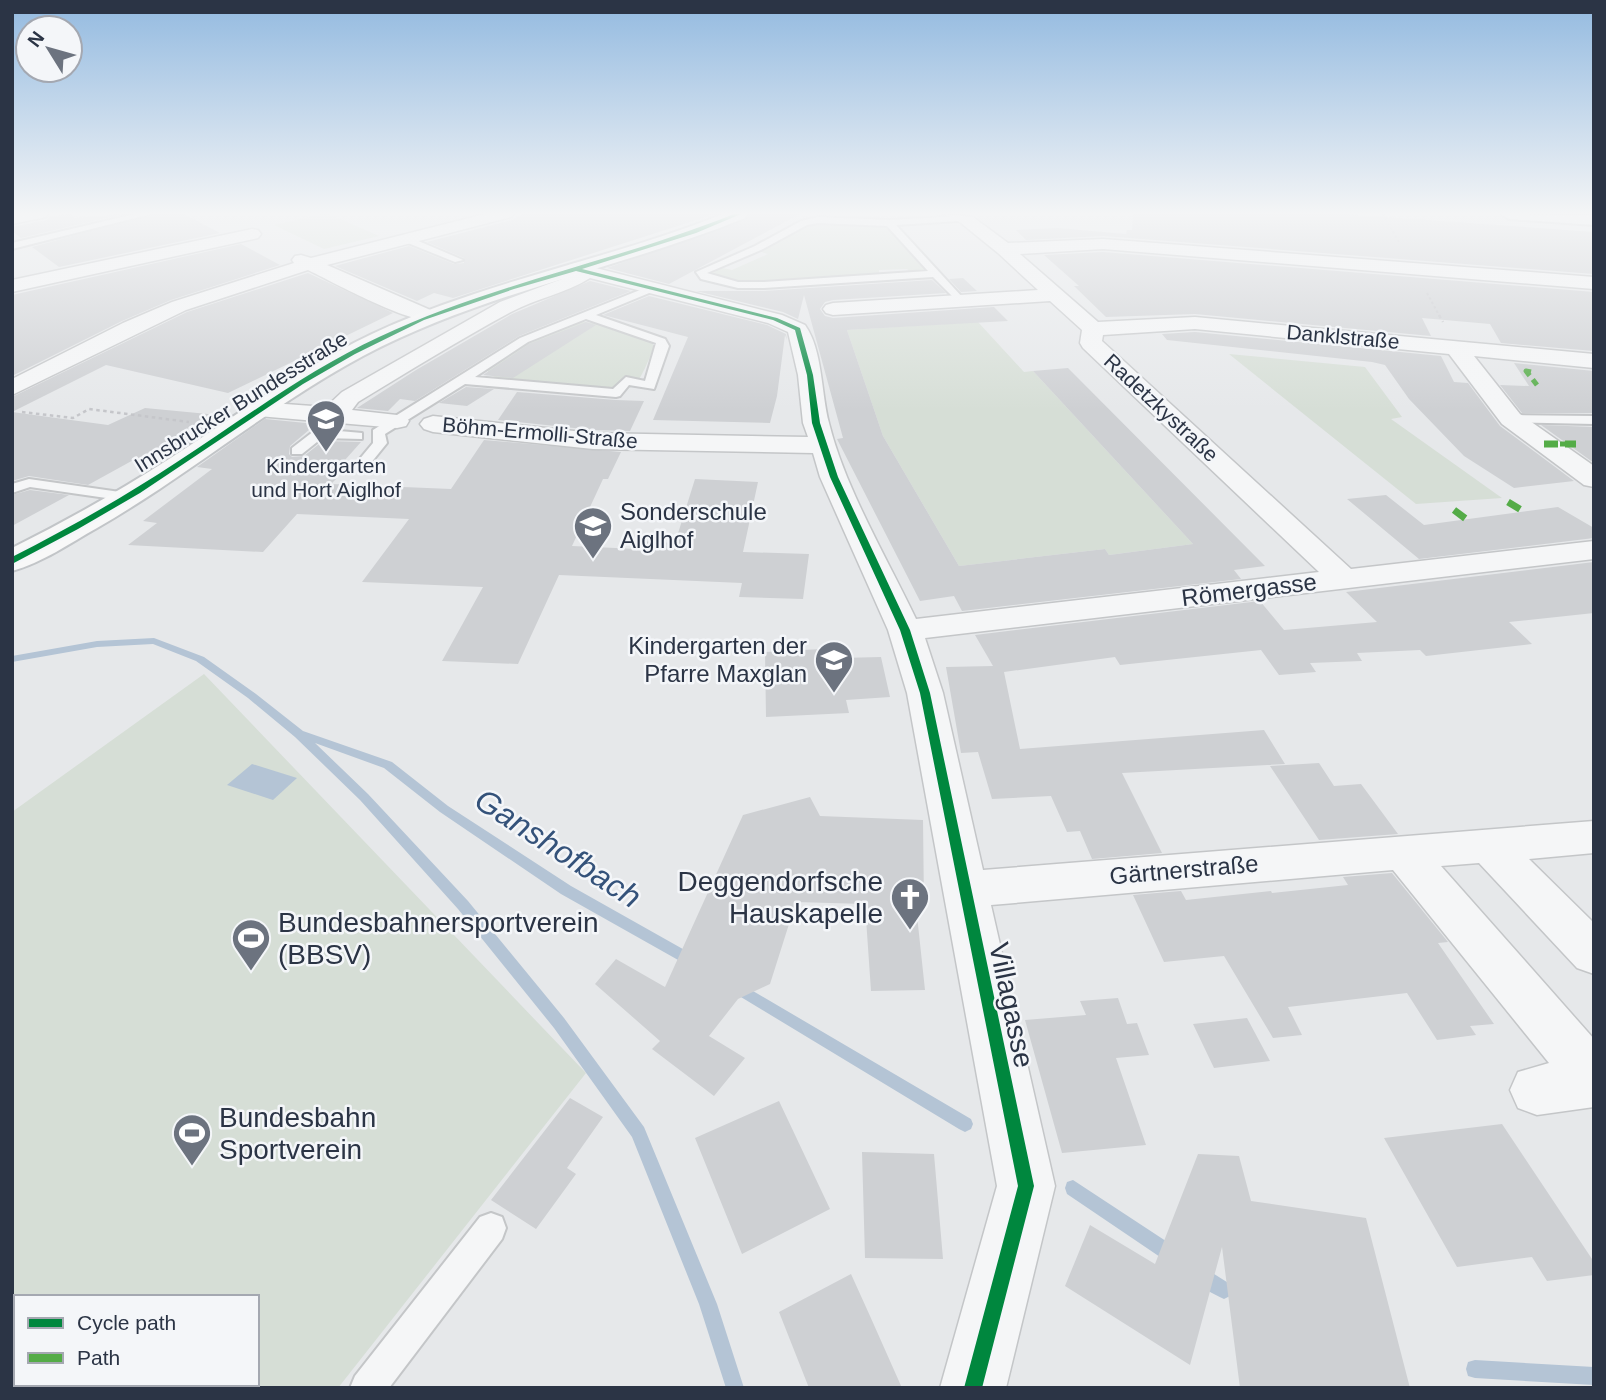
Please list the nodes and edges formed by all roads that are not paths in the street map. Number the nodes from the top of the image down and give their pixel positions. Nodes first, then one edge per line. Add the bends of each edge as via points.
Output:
1 (43, 279) edge
2 (258, 279) edge
3 (342, 279) edge
4 (547, 279) edge
5 (572, 279) edge
6 (612, 279) edge
7 (714, 279) edge
8 (852, 279) edge
9 (939, 279) edge
10 (1038, 279) edge
11 (1548, 279) edge
12 (1594, 283) edge
13 (12, 286) edge
14 (650, 289) junction
15 (1055, 295) junction
16 (960, 301) junction
17 (833, 309) dead end
18 (586, 315) junction
19 (428, 316) junction
20 (1093, 329) junction
21 (1456, 348) junction
22 (1594, 361) edge
23 (12, 362) edge
24 (52, 367) junction
25 (463, 380) junction
26 (12, 388) edge
27 (258, 409) junction
28 (334, 414) junction
29 (1511, 419) junction
30 (1594, 420) edge
31 (397, 421) junction
32 (433, 424) dead end
33 (319, 434) junction
34 (357, 436) dead end
35 (823, 445) junction
36 (297, 451) dead end
37 (365, 461) dead end
38 (1594, 479) edge
39 (12, 489) edge
40 (127, 497) junction
41 (1594, 550) edge
42 (12, 561) edge
43 (1345, 579) junction
44 (905, 630) junction
45 (1594, 837) edge
46 (1488, 845) junction
47 (1403, 852) junction
48 (965, 889) junction
49 (1594, 954) edge
50 (1594, 1080) edge
51 (1537, 1090) dead end
52 (491, 1228) dead end
53 (367, 1388) edge
54 (973, 1388) edge

1 - 13 street
2 - 24 street via 122,330
3 - 19 street
4 - 19 main road, Innsbrucker Bundesstraße
5 - 28 street, Innsbrucker Bundesstraße via 507,306 454,335 363,389
6 - 14 street
7 - 8 lane via 738,285
9 - 16 lane
10 - 15 street, Radetzkystraße
11 - 12 street
14 - 18 lane
14 - 35 street, Villagasse via 775,319 798,329
15 - 16 street
15 - 20 street, Radetzkystraße
16 - 17 street
18 - 25 lane via 524,340
18 - 25 lane via 661,341 650,386 625,381 616,393
19 - 27 main road, Innsbrucker Bundesstraße via 345,357
20 - 21 street, Danklstraße via 1195,323
20 - 43 street, Radetzkystraße via 1091,343
21 - 22 street, Danklstraße
21 - 29 street
23 - 24 street
24 - 26 street
25 - 31 lane
27 - 28 street
27 - 40 main road, Innsbrucker Bundesstraße
28 - 31 street
28 - 33 lane
29 - 30 lane
29 - 38 street
31 - 37 lane via 378,433 380,443
32 - 35 street, Böhm-Ermolli-Straße via 593,441
33 - 34 lane
33 - 36 lane
35 - 44 street, Villagasse
39 - 40 lane via 29,482
40 - 42 main road, Innsbrucker Bundesstraße
41 - 43 street, Römergasse
43 - 44 street, Römergasse
44 - 48 street, Villagasse via 925,692
45 - 46 street, Gärtnerstraße
46 - 47 street, Gärtnerstraße
46 - 49 street
47 - 48 street, Gärtnerstraße
47 - 50 street
48 - 54 street, Villagasse via 1021,1161
50 - 51 street
52 - 53 lane

